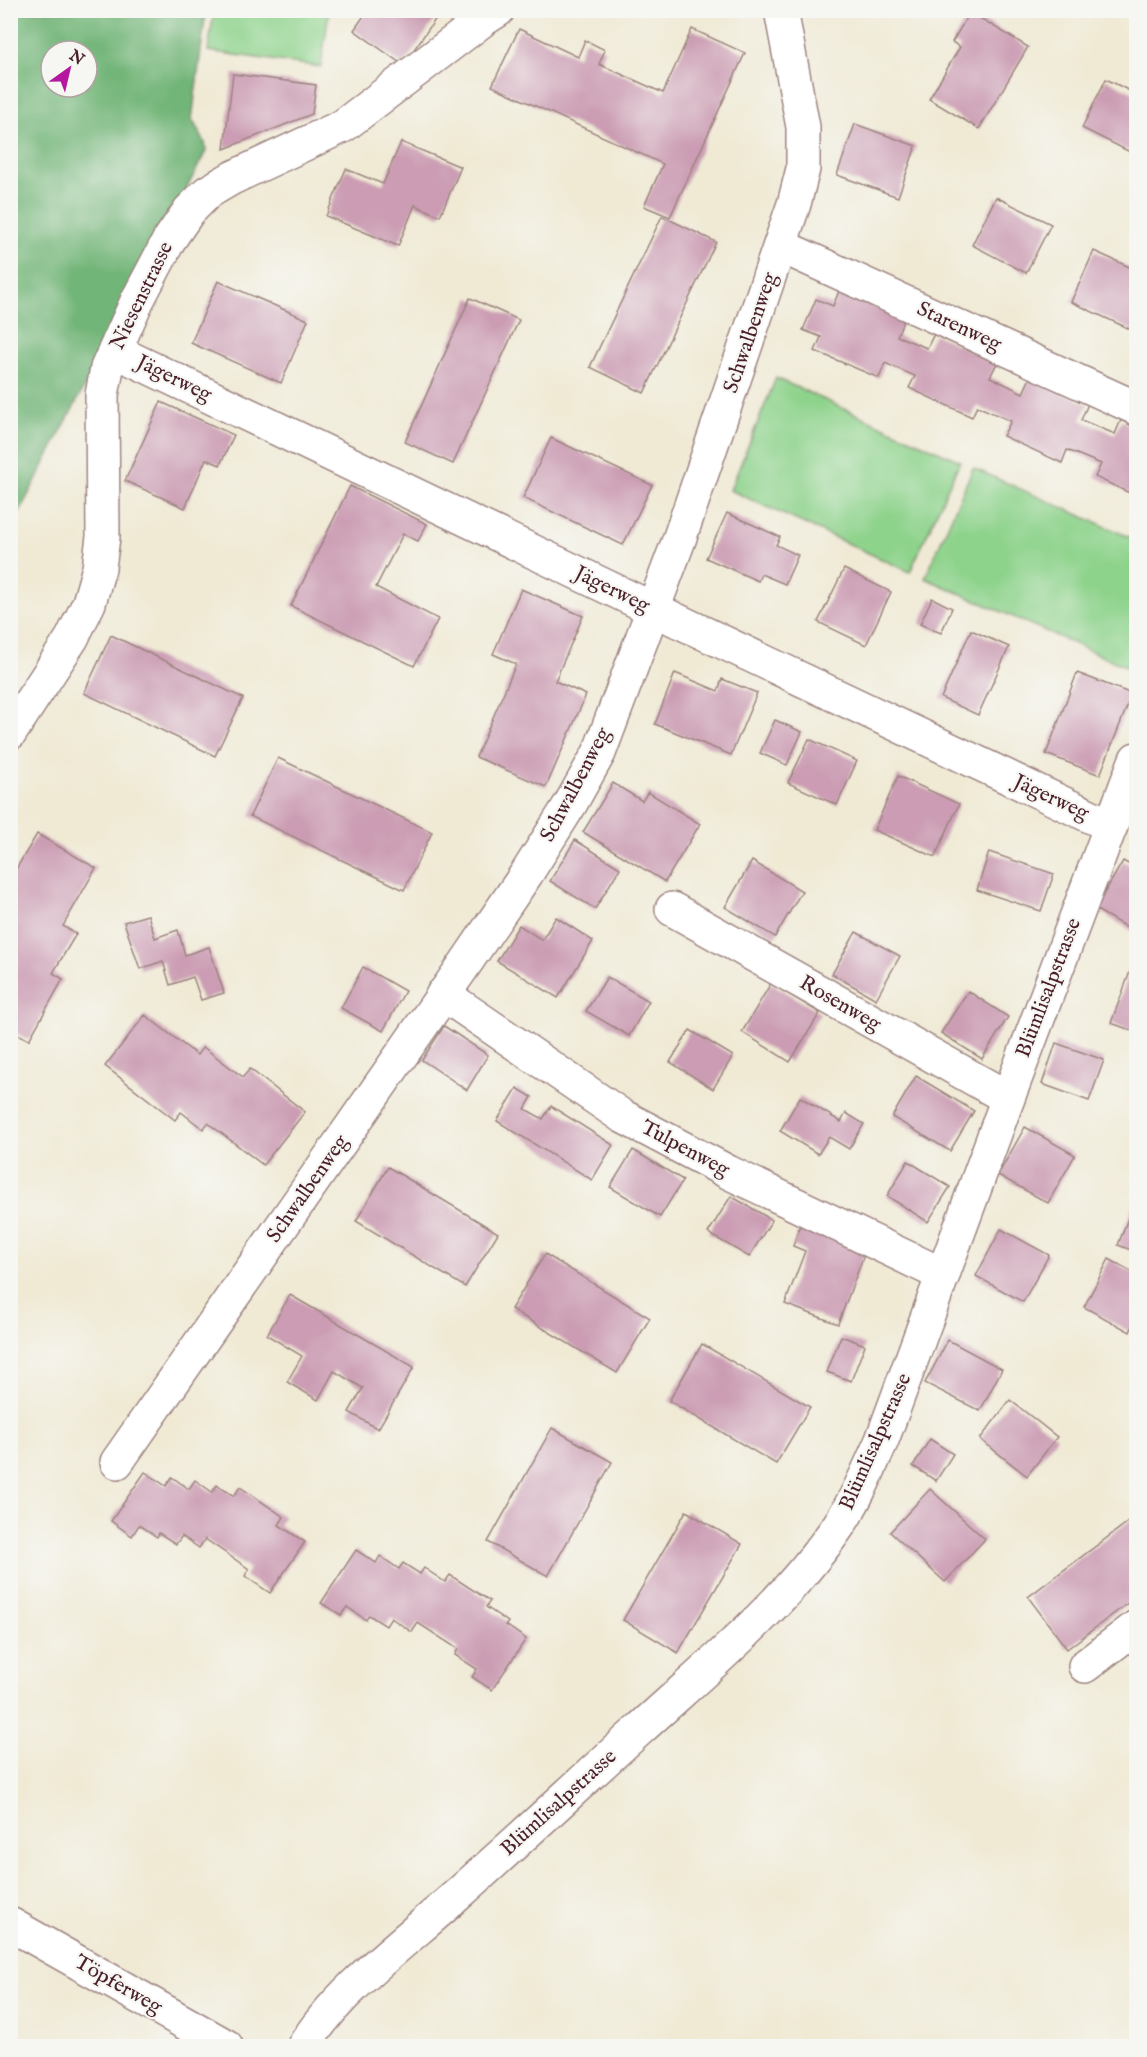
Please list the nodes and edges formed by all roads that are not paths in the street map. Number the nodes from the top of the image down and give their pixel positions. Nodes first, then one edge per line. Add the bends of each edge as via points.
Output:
1 (498, 10) edge
2 (781, 10) edge
3 (781, 246) junction
4 (115, 351) junction
5 (1137, 408) edge
6 (653, 609) junction
7 (10, 733) edge
8 (1137, 759) edge
9 (1121, 819) edge
10 (672, 909) dead end
11 (443, 994) junction
12 (1008, 1098) junction
13 (943, 1275) junction
14 (117, 1462) dead end
15 (1137, 1627) edge
16 (1085, 1666) dead end
17 (10, 1924) edge
18 (226, 2046) edge
19 (304, 2046) edge

1 - 4 street, Niesenstrasse via 343,126 208,192 169,240
2 - 3 street, Schwalbenweg via 803,127 803,169
3 - 5 street, Starenweg
3 - 6 street, Schwalbenweg
4 - 6 street, Jägerweg
4 - 7 street, Niesenstrasse via 102,395 103,537 99,568 89,603 72,638
6 - 9 street, Jägerweg
6 - 11 street, Schwalbenweg via 599,753 527,873
8 - 9 street, Blümlisalpstrasse
9 - 12 street, Blümlisalpstrasse
10 - 12 street, Rosenweg
11 - 13 street, Tulpenweg via 622,1116 728,1172
11 - 14 street, Schwalbenweg
12 - 13 street, Blümlisalpstrasse
13 - 19 street, Blümlisalpstrasse via 882,1440 860,1488 817,1555 763,1616 338,2002
15 - 16 street
17 - 18 street, Töpferweg

